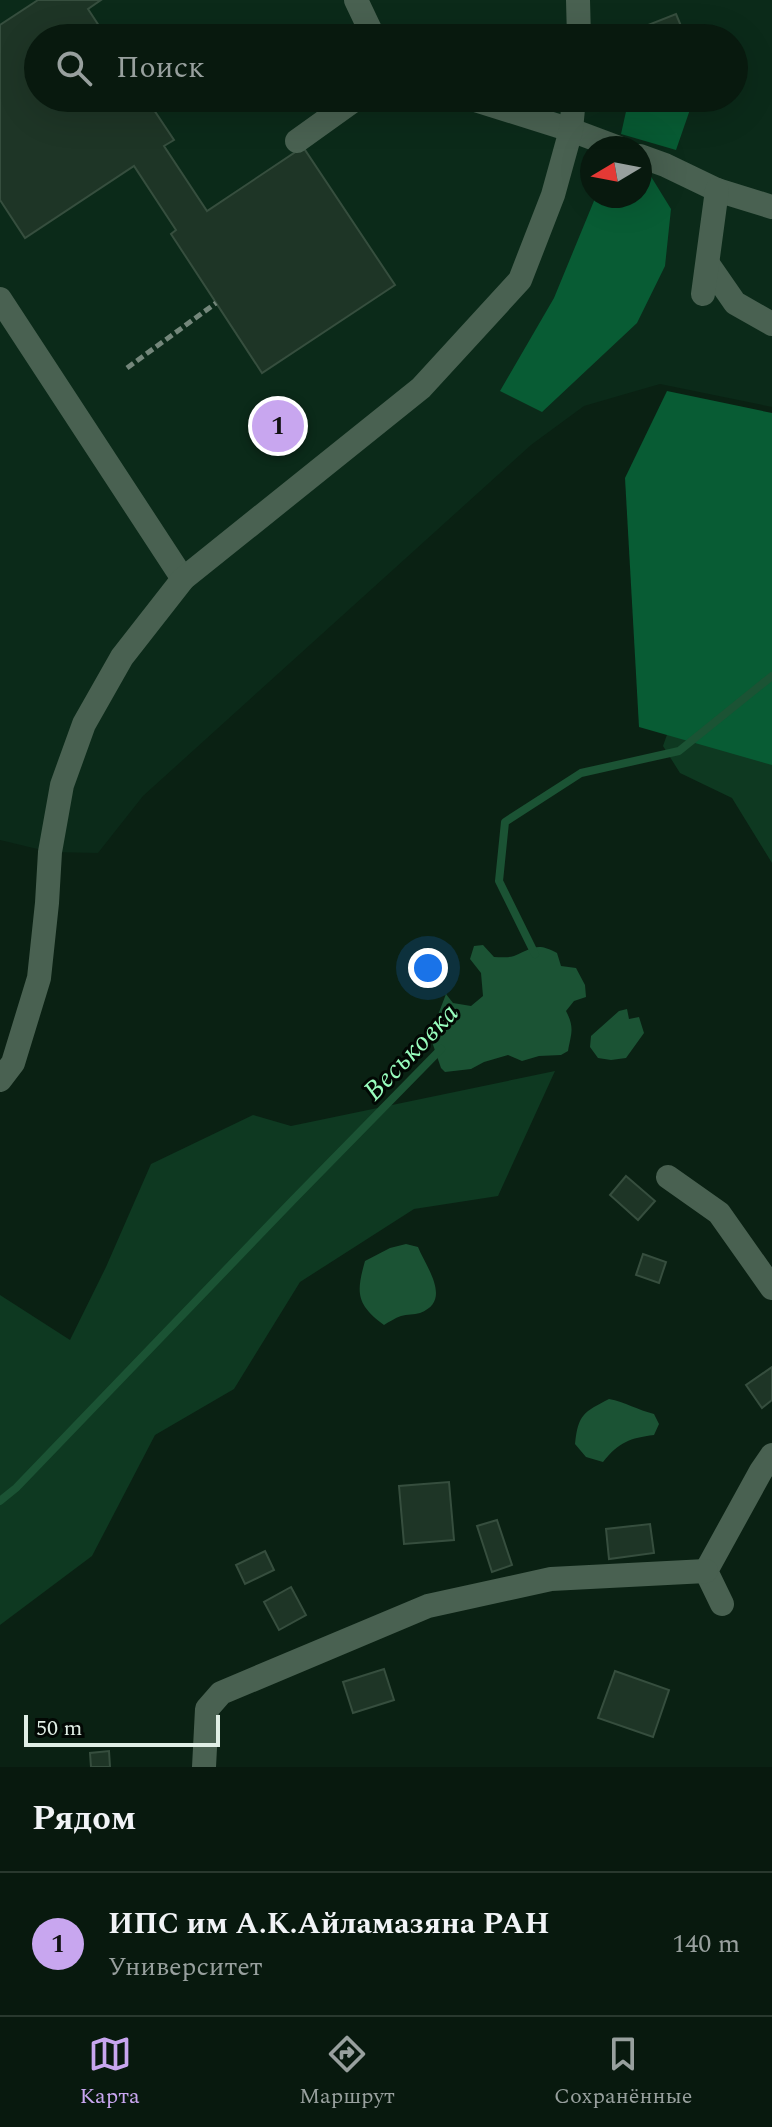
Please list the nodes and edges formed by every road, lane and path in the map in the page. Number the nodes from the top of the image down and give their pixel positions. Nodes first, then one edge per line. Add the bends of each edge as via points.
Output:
1 (356, 0) edge
2 (578, 0) edge
3 (367, 24) edge
4 (579, 24) edge
5 (337, 112) edge
6 (514, 112) edge
7 (573, 112) edge
8 (571, 130) junction
9 (587, 136) edge
10 (297, 141) dead end
11 (652, 160) edge
12 (717, 190) junction
13 (772, 207) edge
14 (708, 264) junction
15 (703, 294) dead end
16 (0, 299) edge
17 (216, 303) dead end
18 (772, 324) edge
19 (127, 368) dead end
20 (183, 579) junction
21 (0, 1080) edge
22 (668, 1177) dead end
23 (772, 1288) edge
24 (772, 1455) edge
25 (706, 1571) junction
26 (722, 1604) dead end
27 (204, 1767) edge

1 - 3 street
2 - 4 street
5 - 10 street
6 - 8 street
7 - 8 street
8 - 9 street
8 - 20 street via 520,280 421,388
11 - 12 street
12 - 13 street
12 - 14 street
14 - 15 street
14 - 18 street via 735,303
16 - 20 street
17 - 19 path
20 - 21 street via 122,657 84,724 66,773 50,852 39,978 13,1063
22 - 23 street via 719,1213
24 - 25 street
25 - 26 street
25 - 27 street via 551,1579 428,1606 221,1693 207,1709

